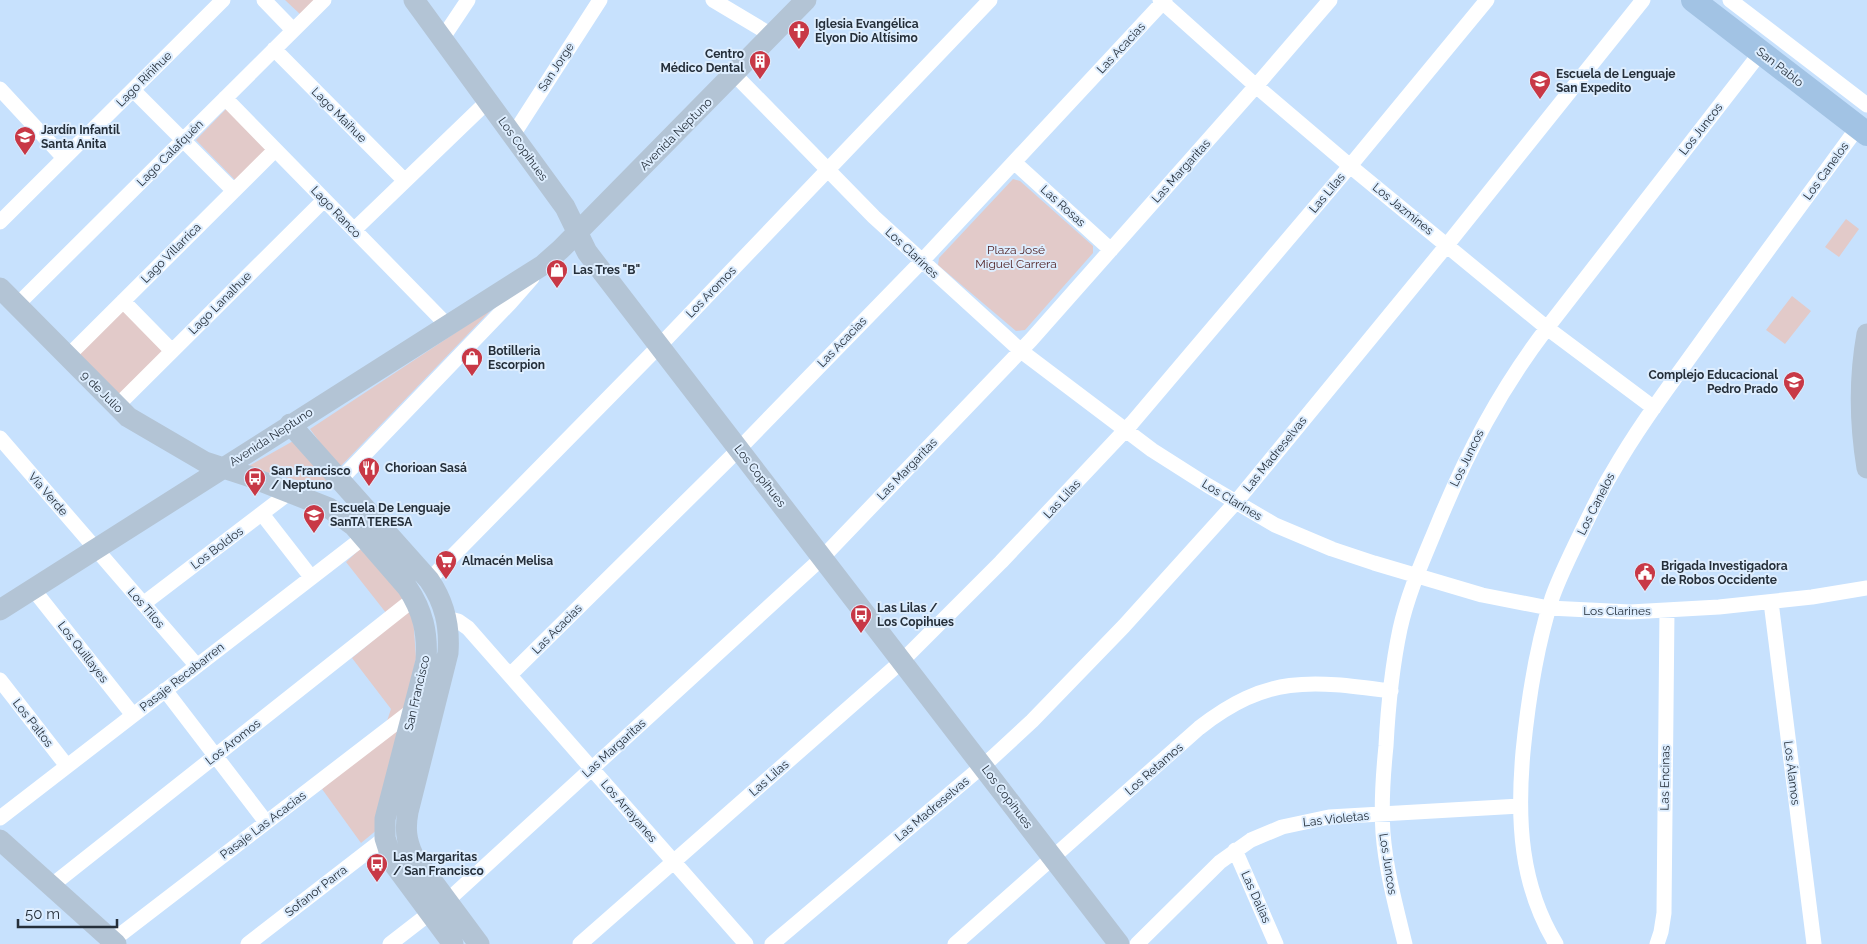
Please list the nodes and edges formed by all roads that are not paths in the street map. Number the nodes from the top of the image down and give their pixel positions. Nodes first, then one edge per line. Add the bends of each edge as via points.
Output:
1 (224, 0) edge
2 (264, 0) edge
3 (324, 0) edge
4 (414, 0) edge
5 (468, 0) edge
6 (600, 0) edge
7 (806, 0) edge
8 (990, 0) edge
9 (1330, 0) edge
10 (1488, 0) edge
11 (1642, 0) edge
12 (1693, 0) edge
13 (1730, 0) edge
14 (1163, 1) edge
15 (721, 2) edge
16 (294, 30) junction
17 (773, 36) junction
18 (442, 39) junction
19 (274, 49) junction
20 (1761, 52) junction
21 (735, 75) junction
22 (1256, 86) junction
23 (0, 89) edge
24 (133, 90) junction
25 (225, 98) junction
26 (488, 101) junction
27 (1867, 105) edge
28 (1862, 130) edge
29 (513, 134) junction
30 (183, 140) junction
31 (275, 150) junction
32 (64, 158) junction
33 (1014, 162) junction
34 (1350, 166) junction
35 (827, 171) junction
36 (405, 181) junction
37 (234, 191) junction
38 (324, 200) junction
39 (0, 222) edge
40 (354, 230) junction
41 (578, 233) junction
42 (1447, 245) junction
43 (1111, 250) junction
44 (921, 262) junction
45 (543, 265) junction
46 (0, 288) edge
47 (123, 301) junction
48 (17, 305) junction
49 (448, 326) junction
50 (1547, 328) junction
51 (1867, 334) edge
52 (659, 346) junction
53 (172, 351) junction
54 (1021, 352) junction
55 (67, 356) junction
56 (116, 406) junction
57 (1654, 408) junction
58 (290, 424) junction
59 (1125, 431) junction
60 (0, 439) edge
61 (739, 449) junction
62 (223, 468) junction
63 (1867, 468) edge
64 (340, 480) junction
65 (290, 492) junction
66 (1236, 502) junction
67 (262, 514) junction
68 (364, 537) junction
69 (96, 549) junction
70 (822, 558) junction
71 (1416, 576) junction
72 (311, 578) junction
73 (429, 580) junction
74 (1867, 588) edge
75 (33, 589) junction
76 (415, 598) junction
77 (1771, 602) junction
78 (143, 604) junction
79 (1549, 608) junction
80 (0, 610) edge
81 (1667, 610) junction
82 (446, 618) junction
83 (902, 661) junction
84 (197, 666) junction
85 (510, 676) junction
86 (0, 680) edge
87 (165, 690) junction
88 (1391, 692) junction
89 (414, 709) junction
90 (133, 715) junction
91 (215, 756) junction
92 (67, 766) junction
93 (983, 766) junction
94 (592, 768) junction
95 (1520, 806) junction
96 (1382, 814) junction
97 (0, 818) edge
98 (266, 822) junction
99 (385, 838) junction
100 (0, 840) edge
101 (1235, 850) junction
102 (1053, 858) junction
103 (674, 862) junction
104 (51, 886) junction
105 (439, 907) junction
106 (114, 942) edge
107 (248, 944) edge
108 (390, 944) edge
109 (453, 944) edge
110 (479, 944) edge
111 (580, 944) edge
112 (746, 944) edge
113 (772, 944) edge
114 (955, 944) edge
115 (1119, 944) edge
116 (1137, 944) edge
117 (1276, 944) edge
118 (1405, 944) edge
119 (1556, 944) edge
120 (1657, 944) edge
121 (1814, 944) edge

1 - 24 street, Lago Riñihue
2 - 16 street
3 - 16 street, Lago Calafquén
4 - 18 main road, Los Copihues
5 - 18 street
6 - 29 street, San Jorge
7 - 17 main road, Avenida Neptuno
8 - 35 street, Los Aromos
9 - 22 street, Las Margaritas
10 - 34 street, Las Lilas
11 - 42 street, Las Madreselvas
12 - 20 main road, San Pablo
13 - 27 street, San Pablo
14 - 22 street, Los Jazmines
14 - 33 street, Las Acacias
15 - 17 street
16 - 19 street, Lago Calafquén
17 - 21 main road, Avenida Neptuno
18 - 26 main road, Los Copihues
19 - 25 street, Lago Calafquén
19 - 36 street, Lago Maihue
20 - 28 main road, San Pablo
20 - 50 street, Los Juncos
21 - 35 street, Los Clarines
21 - 41 main road, Avenida Neptuno
22 - 34 street, Los Jazmines
22 - 43 street, Las Margaritas
23 - 32 street
24 - 30 street
24 - 32 street, Lago Riñihue
25 - 30 street, Lago Calafquén
25 - 31 street, Lago Ranco
26 - 29 main road, Los Copihues
26 - 36 street
28 - 57 street, Los Canelos
29 - 41 main road, Los Copihues via 570,214
30 - 37 street
30 - 48 street, Lago Calafquén
31 - 37 street, Lago Villarrica
31 - 38 street, Lago Ranco
32 - 39 street, Lago Riñihue
33 - 43 street, Las Rosas
33 - 44 street, Las Acacias
34 - 42 street, Los Jazmines
34 - 59 street, Las Lilas
35 - 44 street, Los Clarines
35 - 52 street, Los Aromos
36 - 40 street
37 - 47 street, Lago Villarrica
38 - 40 street, Lago Ranco
38 - 53 street, Lago Lanalhue
40 - 49 street, Lago Ranco
41 - 45 main road, Avenida Neptuno
41 - 52 main road, Los Copihues via 587,252
42 - 50 street, Los Jazmines
42 - 66 street, Las Madreselvas
43 - 54 street, Las Margaritas
44 - 54 street, Los Clarines
44 - 61 street, Las Acacias
45 - 49 main road, Avenida Neptuno
45 - 64 street, Avenida Neptuno
46 - 48 main road, 9 de Julio
47 - 53 street
47 - 55 street, Lago Villarrica
48 - 55 main road, 9 de Julio
49 - 58 main road, Avenida Neptuno
50 - 57 street, Los Jazmines
50 - 71 street, Los Juncos via 1513,375 1476,438
51 - 63 main road via 1862,394
52 - 61 main road, Los Copihues
52 - 73 street, Los Aromos
53 - 56 street, Lago Lanalhue
54 - 59 street, Los Clarines
54 - 70 street, Las Margaritas
55 - 56 main road, 9 de Julio
56 - 62 main road, 9 de Julio via 141,426 194,457
57 - 79 street, Los Canelos via 1602,491
58 - 62 main road, Avenida Neptuno
58 - 64 main road, San Francisco
59 - 66 street, Los Clarines
59 - 83 street, Las Lilas via 1002,562
60 - 69 street, Vía Verde
61 - 70 main road, Los Copihues
61 - 85 street, Las Acacias
62 - 65 main road, San Francisco
62 - 69 main road, Avenida Neptuno
64 - 73 main road, San Francisco
65 - 67 street, Los Boldos
65 - 68 main road, San Francisco via 329,508
66 - 71 street, Los Clarines via 1275,525
66 - 93 street, Las Madreselvas via 1105,647
67 - 72 street
67 - 78 street, Los Boldos
68 - 72 street, Pasaje Recabarren
68 - 76 main road, San Francisco
69 - 75 main road, Avenida Neptuno
69 - 78 street, Los Tilos
70 - 83 main road, Los Copihues
70 - 94 street, Las Margaritas
71 - 79 street, Los Clarines via 1482,595
71 - 88 street, Los Juncos via 1400,630
72 - 84 street, Pasaje Recabarren
73 - 82 main road, San Francisco via 440,598
74 - 77 street, Los Clarines
75 - 80 main road, Avenida Neptuno
75 - 90 street, Los Quillayes
76 - 89 main road, San Francisco via 424,622 427,648
76 - 91 street, Los Aromos
77 - 81 street, Los Clarines
77 - 121 street, Los Álamos
78 - 84 street, Los Tilos
79 - 81 street, Los Clarines via 1611,612
79 - 95 street, Los Canelos via 1528,709
81 - 120 street, Las Encinas via 1664,913
82 - 85 street, Los Arrayanes via 465,625
82 - 105 main road, San Francisco via 446,659 405,830 409,847
83 - 93 main road, Los Copihues
83 - 103 street, Las Lilas
84 - 87 street, Pasaje Recabarren
85 - 94 street, Los Arrayanes
86 - 92 street, Los Paltos
87 - 90 street, Pasaje Recabarren
87 - 91 street
88 - 96 street, Los Juncos
88 - 102 street, Los Retamos via 1341,685 1300,684 1274,687 1246,698 1199,728
89 - 98 street, Pasaje Las Acacias
89 - 99 main road, San Francisco via 385,819
90 - 92 street, Pasaje Recabarren
91 - 98 street
91 - 104 street, Los Aromos
92 - 97 street, Pasaje Recabarren
93 - 102 main road, Los Copihues
93 - 113 street, Las Madreselvas
94 - 103 street, Los Arrayanes
94 - 105 street, Las Margaritas
95 - 96 street, Las Violetas
95 - 119 street, Los Canelos via 1522,845 1529,883
96 - 101 street, Las Violetas via 1298,822 1268,832
96 - 118 street, Los Juncos via 1387,867
98 - 106 street, Pasaje Las Acacias
99 - 105 main road, San Francisco via 393,863
99 - 107 street, Sofanor Parra
100 - 104 main road
101 - 116 street, Las Violetas
101 - 117 street, Las Dalias
102 - 114 street, Los Retamos
102 - 115 main road, Los Copihues
103 - 111 street, Las Lilas
103 - 112 street, Los Arrayanes
104 - 106 main road
105 - 108 street, Las Margaritas
105 - 109 main road, San Francisco
105 - 110 main road, San Francisco

